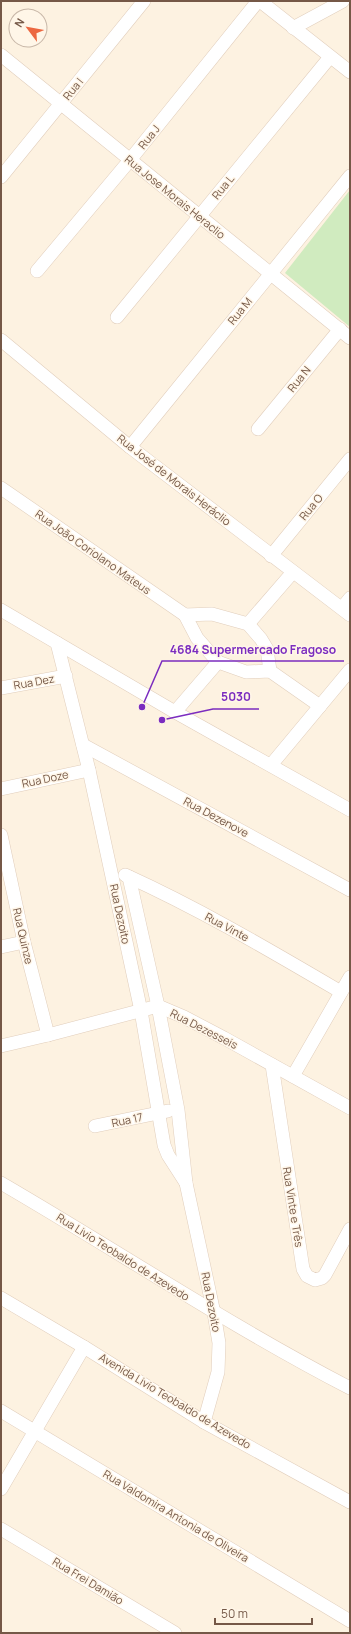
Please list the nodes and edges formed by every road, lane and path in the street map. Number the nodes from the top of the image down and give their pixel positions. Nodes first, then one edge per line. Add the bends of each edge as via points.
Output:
1 (144, 1) edge
2 (259, 1) edge
3 (344, 1) edge
4 (294, 28) junction
5 (1, 55) edge
6 (330, 56) junction
7 (350, 72) edge
8 (61, 104) junction
9 (130, 160) junction
10 (350, 176) edge
11 (1, 178) edge
12 (200, 216) junction
13 (37, 271) dead end
14 (270, 273) junction
15 (117, 317) dead end
16 (345, 334) edge
17 (1, 340) edge
18 (258, 429) dead end
19 (130, 447) junction
20 (350, 459) edge
21 (1, 488) edge
22 (271, 556) junction
23 (293, 572) junction
24 (350, 598) edge
25 (1, 610) edge
26 (346, 612) edge
27 (185, 615) junction
28 (248, 624) junction
29 (57, 643) junction
30 (218, 662) junction
31 (350, 670) edge
32 (270, 671) junction
33 (66, 676) junction
34 (1, 688) edge
35 (320, 706) junction
36 (176, 712) junction
37 (83, 745) junction
38 (271, 765) junction
39 (89, 770) junction
40 (1, 789) edge
41 (350, 810) edge
42 (1, 835) edge
43 (110, 869) junction
44 (129, 877) junction
45 (350, 890) edge
46 (24, 942) junction
47 (1, 947) edge
48 (350, 977) edge
49 (341, 992) junction
50 (158, 1006) junction
51 (141, 1011) junction
52 (48, 1035) junction
53 (1, 1046) edge
54 (272, 1065) junction
55 (293, 1076) junction
56 (350, 1108) edge
57 (178, 1110) junction
58 (159, 1113) junction
59 (95, 1126) dead end
60 (1, 1183) edge
61 (186, 1183) junction
62 (350, 1230) edge
63 (1, 1298) edge
64 (214, 1313) junction
65 (84, 1347) junction
66 (350, 1388) edge
67 (1, 1411) edge
68 (204, 1422) junction
69 (36, 1432) junction
70 (1, 1489) edge
71 (350, 1502) edge
72 (1, 1529) edge
73 (350, 1621) edge
74 (174, 1633) edge

1 - 8 street, Rua I
2 - 4 street
2 - 9 street, Rua J
3 - 4 street
4 - 6 street
5 - 8 street, Rua Jose Morais Heraclio
6 - 7 street
6 - 12 street, Rua L
8 - 9 street, Rua Jose Morais Heraclio
8 - 11 street, Rua I
9 - 12 street, Rua Jose Morais Heraclio
9 - 13 street, Rua J
10 - 14 street, Rua M
12 - 14 street, Rua Jose Morais Heraclio
12 - 15 street, Rua L
14 - 16 street, Rua Jose Morais Heraclio
14 - 19 street, Rua M
16 - 18 street, Rua N
17 - 19 street, Rua José de Morais Heráclio
19 - 22 street, Rua José de Morais Heráclio
20 - 22 street, Rua O
21 - 27 street, Rua João Coriolano Mateus
22 - 23 street, Rua José de Morais Heráclio
23 - 26 street, Rua José de Morais Heráclio
23 - 28 street
24 - 26 street
25 - 29 street
27 - 28 street via 212,614
27 - 30 street, Rua João Coriolano Mateus via 197,638
28 - 32 street via 267,649
29 - 33 street, Rua Dezoito
29 - 36 street
30 - 32 street, Rua João Coriolano Mateus via 246,672
30 - 36 street
31 - 35 street
32 - 35 street
33 - 34 street, Rua Dez
33 - 37 street, Rua Dezoito
35 - 38 street
36 - 38 street
37 - 39 street, Rua Dezoito
37 - 45 street, Rua Dezenove
38 - 41 street
39 - 40 street, Rua Doze
39 - 43 street, Rua Dezoito
42 - 46 street, Rua Quinze
43 - 44 street, Rua Vinte
43 - 51 street, Rua Dezoito
44 - 49 street, Rua Vinte via 246,937
44 - 50 street, Rua Dezoito
46 - 47 street
46 - 52 street, Rua Quinze
48 - 49 street
49 - 55 street
50 - 51 street, Rua Dezesseis
50 - 54 street, Rua Dezesseis
50 - 57 street, Rua Dezoito
51 - 52 street, Rua Dezesseis
51 - 58 street, Rua Dezoito
52 - 53 street, Rua Dezesseis
54 - 55 street, Rua Dezesseis
54 - 62 street, Rua Vinte e Três via 303,1269 307,1276 315,1280 325,1275
55 - 56 street, Rua Dezesseis
57 - 58 street, Rua 17
57 - 61 street, Rua Dezoito
58 - 59 street, Rua 17
58 - 61 street, Rua Dezoito via 164,1145
60 - 64 street, Rua Livio Teobaldo de Azevedo
61 - 64 street, Rua Dezoito
63 - 65 street, Avenida Livio Teobaldo de Azevedo
64 - 66 street, Rua Livio Teobaldo de Azevedo via 302,1364
64 - 68 street, Rua Dezoito via 219,1342 219,1364
65 - 68 street, Avenida Livio Teobaldo de Azevedo
65 - 69 street
67 - 69 street, Rua Valdomira Antonia de Oliveira
68 - 71 street, Avenida Livio Teobaldo de Azevedo
69 - 70 street
69 - 73 street, Rua Valdomira Antonia de Oliveira
72 - 74 street, Rua Frei Damião

